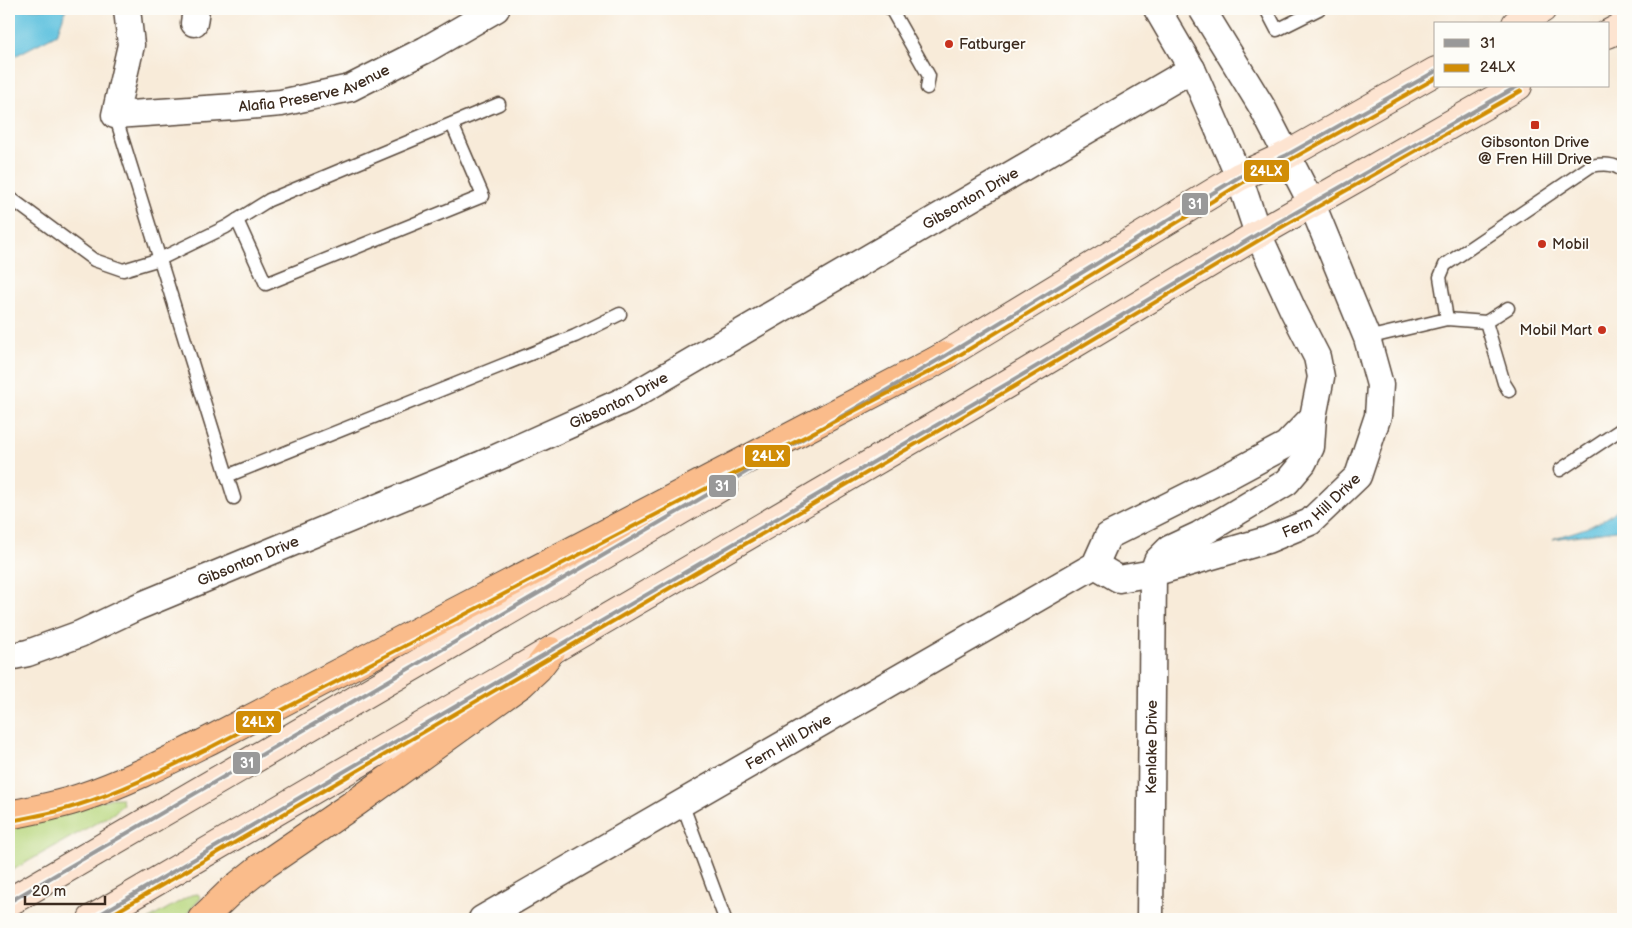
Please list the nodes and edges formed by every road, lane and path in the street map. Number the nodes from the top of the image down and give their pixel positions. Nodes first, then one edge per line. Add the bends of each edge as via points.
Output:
1 (127, 9) edge
2 (496, 9) edge
3 (891, 9) edge
4 (1157, 9) edge
5 (1202, 9) edge
6 (1266, 9) edge
7 (1319, 9) edge
8 (1542, 9) edge
9 (1519, 22) edge
10 (1623, 26) edge
11 (1610, 33) edge
12 (1192, 69) junction
13 (1434, 72) edge
14 (927, 88) dead end
15 (1515, 88) edge
16 (499, 104) dead end
17 (116, 115) junction
18 (452, 124) junction
19 (1287, 155) junction
20 (1623, 171) edge
21 (1239, 177) junction
22 (9, 197) edge
23 (1312, 204) junction
24 (237, 220) junction
25 (1258, 234) junction
26 (160, 259) junction
27 (1508, 308) dead end
28 (620, 314) dead end
29 (1446, 319) junction
30 (1486, 322) junction
31 (1367, 338) junction
32 (945, 356) junction
33 (1509, 391) dead end
34 (1313, 417) junction
35 (1623, 428) edge
36 (1560, 470) dead end
37 (228, 476) junction
38 (234, 498) dead end
39 (1095, 565) junction
40 (1153, 573) junction
41 (551, 650) junction
42 (9, 657) edge
43 (682, 802) junction
44 (9, 815) edge
45 (9, 902) edge
46 (92, 919) edge
47 (202, 919) edge
48 (482, 919) edge
49 (725, 919) edge
50 (1150, 919) edge

1 - 17 street via 131,45
2 - 17 street, Alafia Preserve Avenue via 350,88 281,103
3 - 14 lane via 929,76
4 - 12 street
5 - 19 street, Fern Hill Drive
6 - 7 lane via 1277,30
8 - 9 main road
10 - 11 main road
12 - 21 street
12 - 42 street, Gibsonton Drive via 627,400 480,465 137,606 80,634
13 - 19 main road
15 - 23 main road
16 - 18 lane
17 - 26 lane
18 - 24 lane via 268,200
18 - 24 lane via 483,196 266,284
19 - 21 main road
19 - 23 street, Fern Hill Drive
20 - 29 lane via 1607,164 1591,166 1445,265 1440,277
21 - 25 street
21 - 32 main road
22 - 26 lane via 94,260 123,270
23 - 25 main road
23 - 31 street, Fern Hill Drive
24 - 26 lane
25 - 34 street via 1317,357 1321,377
25 - 41 main road
26 - 37 lane
27 - 30 lane
28 - 37 lane via 576,336
29 - 30 lane
29 - 31 lane
30 - 33 lane
31 - 40 street, Fern Hill Drive via 1380,385 1378,416 1358,476 1310,522 1267,540
32 - 44 highway via 210,740 79,798
32 - 45 main road
34 - 39 street via 1286,445 1108,536
34 - 40 street via 1311,447 1287,482 1199,535 1169,549 1157,561
35 - 36 lane
37 - 38 lane
39 - 40 street, Fern Hill Drive via 1119,579
39 - 43 street, Fern Hill Drive
40 - 50 street, Kenlake Drive
41 - 46 main road
41 - 47 highway via 521,684 260,868
43 - 48 street, Fern Hill Drive
43 - 49 lane

